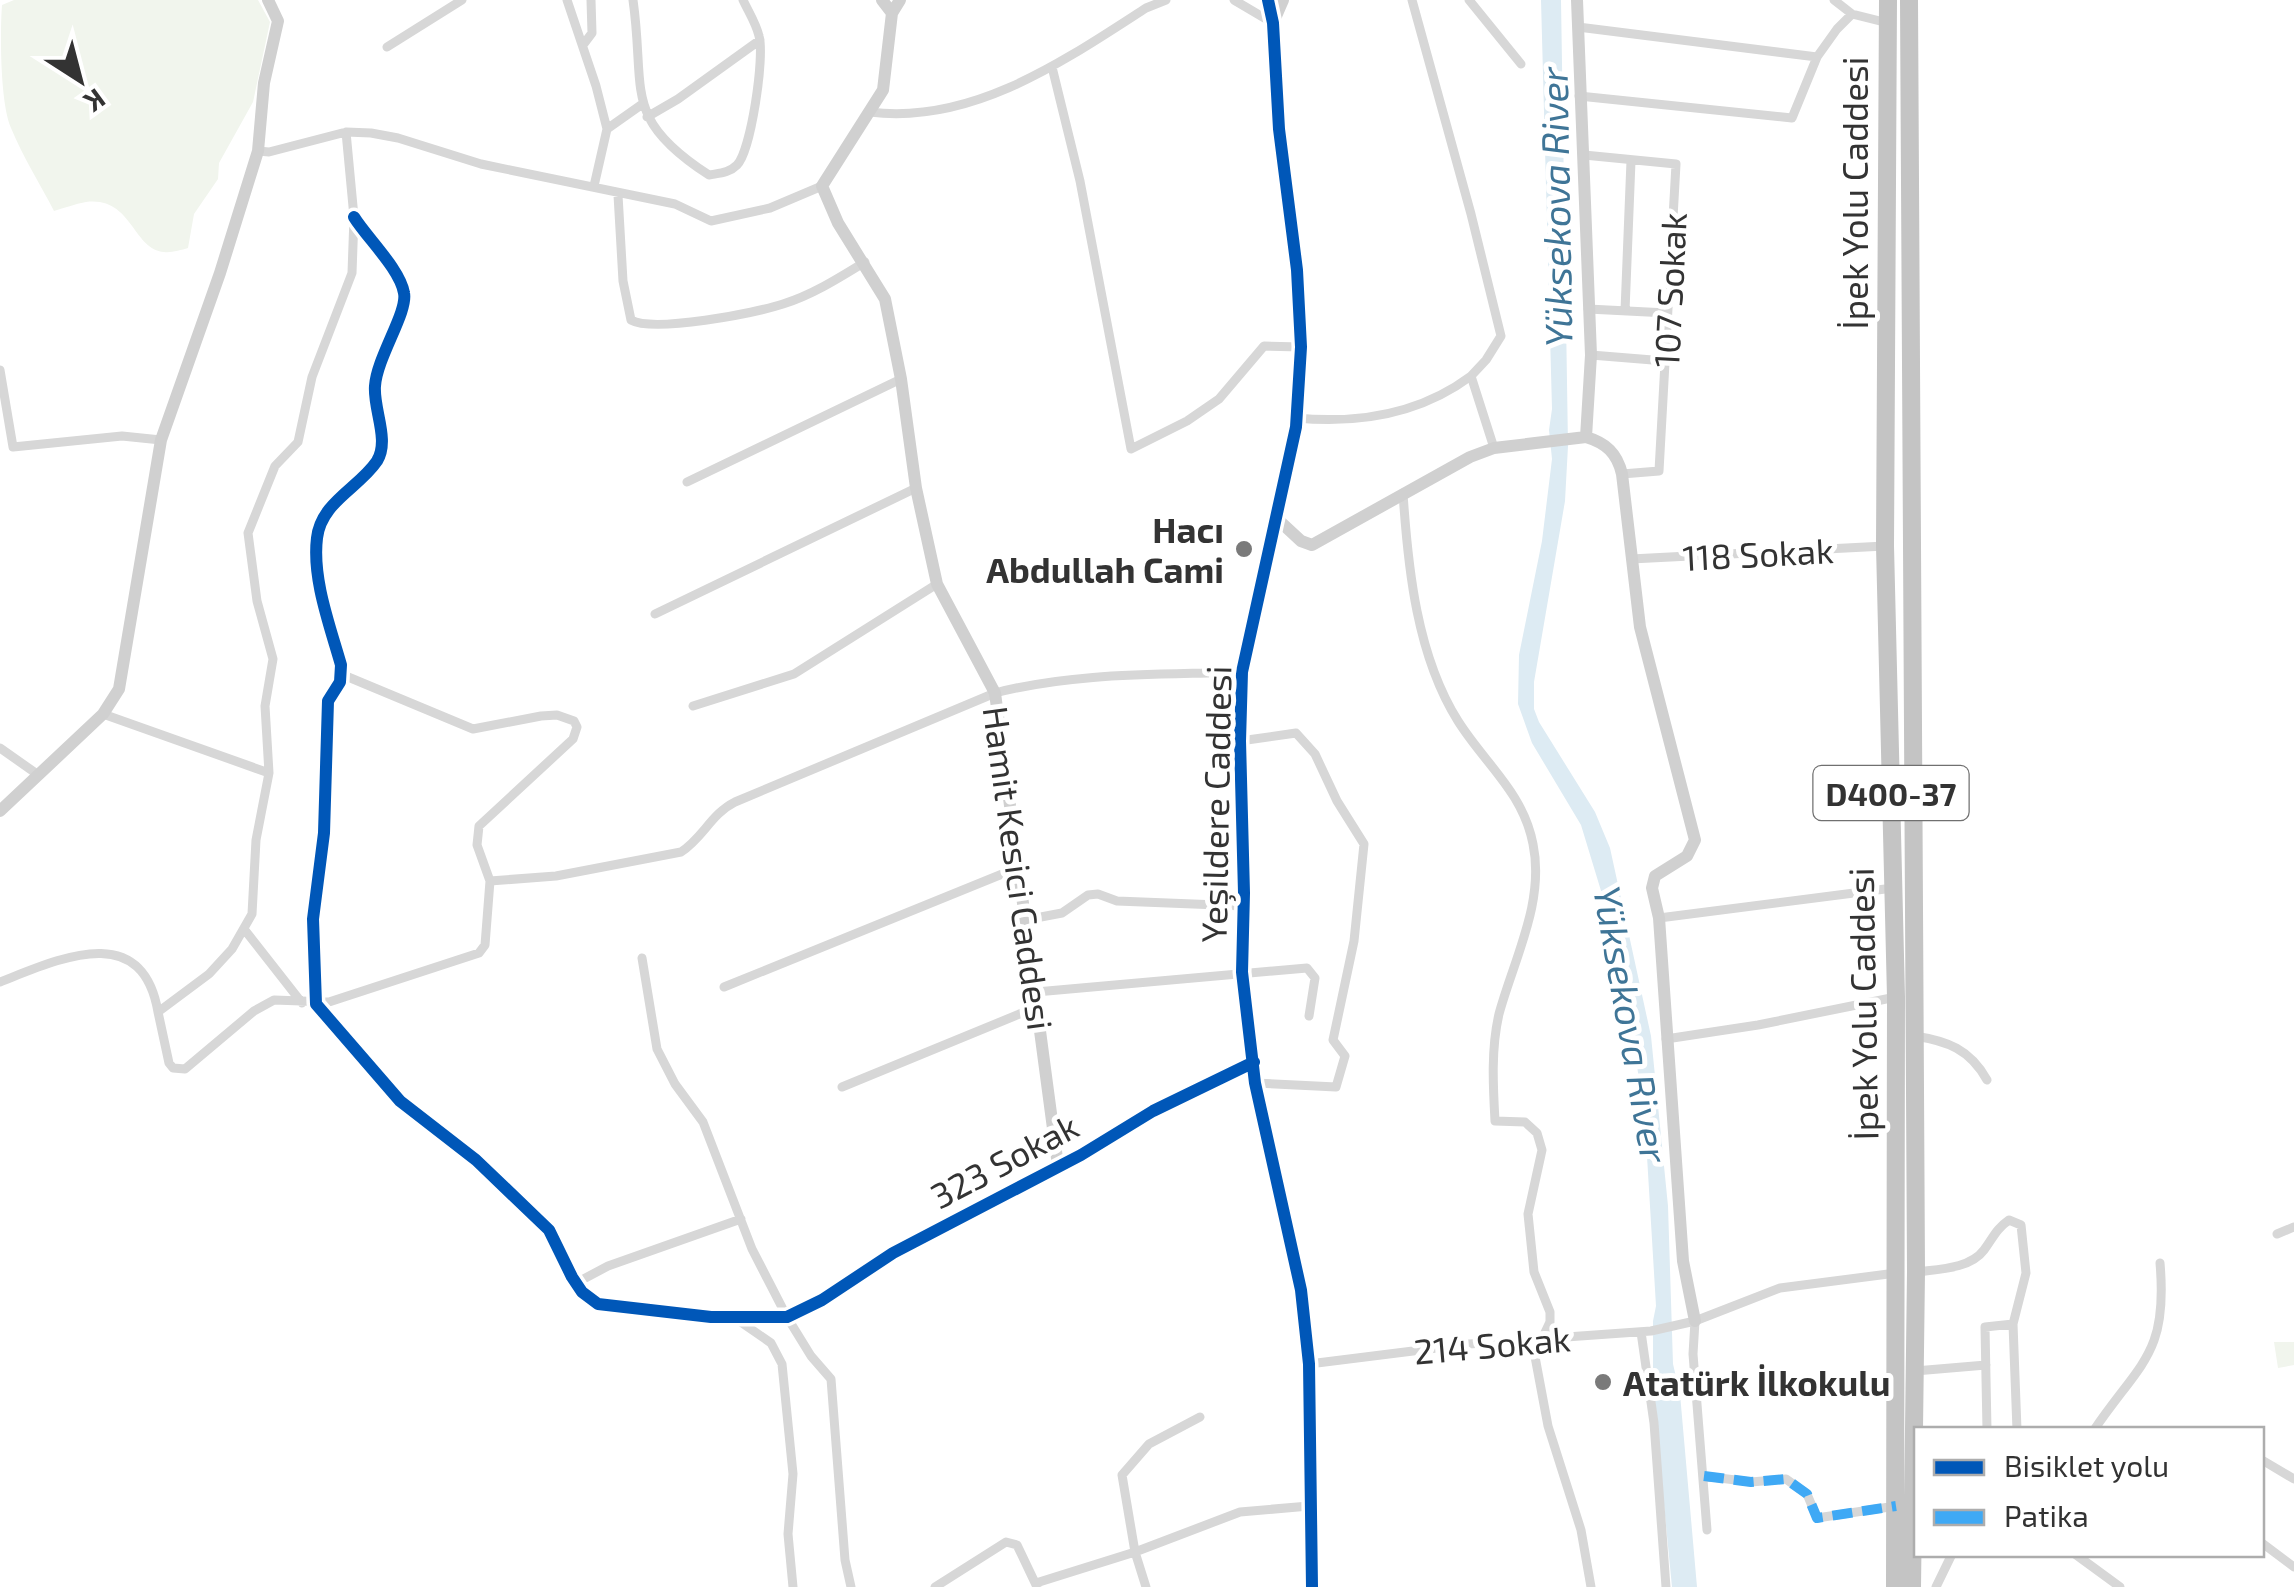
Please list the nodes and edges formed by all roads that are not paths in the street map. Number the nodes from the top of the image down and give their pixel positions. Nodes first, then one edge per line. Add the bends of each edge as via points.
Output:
1 (268, 0) edge
2 (462, 0) edge
3 (567, 0) edge
4 (591, 0) edge
5 (633, 0) edge
6 (742, 0) edge
7 (882, 0) edge
8 (1166, 0) edge
9 (1234, 0) edge
10 (1268, 0) edge
11 (1283, 0) edge
12 (1412, 0) edge
13 (1469, 0) edge
14 (1577, 0) edge
15 (1834, 0) edge
16 (1888, 0) edge
17 (1908, 0) edge
18 (896, 6) edge
19 (1852, 14) junction
20 (1273, 23) junction
21 (1888, 23) junction
22 (1578, 27) junction
23 (760, 40) junction
24 (584, 46) junction
25 (387, 47) dead end
26 (1817, 57) junction
27 (1520, 64) dead end
28 (1052, 68) junction
29 (1579, 96) junction
30 (641, 104) junction
31 (870, 112) junction
32 (647, 116) junction
33 (607, 129) junction
34 (346, 132) junction
35 (258, 151) junction
36 (1584, 155) junction
37 (1630, 161) junction
38 (594, 186) junction
39 (822, 186) junction
40 (618, 195) junction
41 (354, 216) junction
42 (865, 262) junction
43 (1588, 309) junction
44 (1626, 312) junction
45 (1667, 312) junction
46 (1301, 347) junction
47 (1590, 355) junction
48 (1665, 361) junction
49 (0, 370) edge
50 (1471, 376) junction
51 (901, 379) junction
52 (1296, 418) junction
53 (1580, 438) junction
54 (161, 440) junction
55 (13, 447) junction
56 (1494, 448) junction
57 (0, 450) edge
58 (1622, 474) junction
59 (687, 482) dead end
60 (916, 488) junction
61 (1402, 493) junction
62 (1274, 516) junction
63 (1885, 546) junction
64 (1631, 560) junction
65 (938, 584) junction
66 (655, 614) dead end
67 (1242, 672) junction
68 (341, 674) junction
69 (995, 693) junction
70 (693, 706) dead end
71 (103, 714) junction
72 (1240, 741) junction
73 (0, 748) edge
74 (269, 773) junction
75 (36, 774) junction
76 (0, 811) edge
77 (1018, 868) junction
78 (490, 881) junction
79 (1893, 888) junction
80 (1244, 906) junction
81 (1659, 918) junction
82 (1025, 920) junction
83 (244, 930) junction
84 (642, 958) dead end
85 (1242, 972) junction
86 (0, 982) edge
87 (724, 987) dead end
88 (1036, 992) junction
89 (1896, 997) junction
90 (302, 1004) junction
91 (316, 1004) junction
92 (1039, 1006) junction
93 (158, 1012) junction
94 (1310, 1016) dead end
95 (1915, 1036) junction
96 (1666, 1039) junction
97 (1254, 1062) junction
98 (1986, 1080) dead end
99 (1254, 1083) junction
100 (842, 1087) dead end
101 (1058, 1166) junction
102 (741, 1219) junction
103 (2294, 1228) edge
104 (2277, 1234) dead end
105 (2160, 1264) dead end
106 (1906, 1272) junction
107 (576, 1283) junction
108 (787, 1316) junction
109 (735, 1318) junction
110 (1696, 1321) junction
111 (2013, 1324) junction
112 (1646, 1331) junction
113 (1542, 1338) junction
114 (1309, 1364) junction
115 (1986, 1364) junction
116 (1915, 1371) junction
117 (1200, 1417) dead end
118 (1987, 1427) edge
119 (2017, 1427) edge
120 (2096, 1427) edge
121 (2264, 1461) edge
122 (1704, 1476) junction
123 (2294, 1479) edge
124 (1308, 1506) junction
125 (1908, 1506) edge
126 (1706, 1530) dead end
127 (2264, 1544) edge
128 (1135, 1552) junction
129 (1951, 1557) edge
130 (2079, 1557) edge
131 (2294, 1567) edge
132 (1036, 1585) edge
133 (794, 1587) edge
134 (851, 1587) edge
135 (935, 1587) edge
136 (1146, 1587) edge
137 (1312, 1587) edge
138 (1591, 1587) edge
139 (1666, 1587) edge
140 (1895, 1587) edge
141 (1912, 1587) edge
142 (1936, 1587) edge
143 (2120, 1587) edge

1 - 35 street via 278,21
2 - 25 street
3 - 24 street
4 - 24 street via 592,33
5 - 30 street
6 - 23 street
7 - 18 street
8 - 28 street
9 - 20 street
10 - 20 street, Yeşildere Caddesi
11 - 20 street
12 - 50 street via 1501,336
13 - 27 street
14 - 22 street
15 - 19 street
16 - 21 highway, İpek Yolu Caddesi / D400-37
17 - 95 highway, İpek Yolu Caddesi / D400-37
18 - 31 street via 883,90
19 - 21 street
19 - 26 street
20 - 46 street, Yeşildere Caddesi
21 - 63 highway, İpek Yolu Caddesi / D400-37
22 - 26 street
22 - 29 street
23 - 32 street
23 - 32 street via 759,85 741,161 728,172 709,175 686,160
24 - 33 street
26 - 29 street via 1792,118
28 - 31 street via 959,104 905,117
28 - 46 street via 1131,449 1219,399 1264,346
29 - 36 street
30 - 32 street
30 - 33 street
31 - 39 street
33 - 38 street
34 - 35 street
34 - 38 street via 398,138 481,164
34 - 41 street
35 - 54 street
36 - 37 street, 107 Sokak
36 - 43 street
37 - 44 street
37 - 45 street, 107 Sokak via 1676,164
38 - 40 street
39 - 40 street via 770,208 711,221 675,204
39 - 42 street, Hamit Kesici Caddesi
40 - 42 street via 623,281 631,320 642,326 781,305
41 - 68 street via 404,294 374,388 382,440 378,460 330,507 317,534 316,562
41 - 74 street via 352,274 312,377 298,442 275,466 248,533 273,659 265,706
42 - 51 street, Hamit Kesici Caddesi via 885,299
43 - 44 street
43 - 47 street
44 - 45 street
45 - 48 street, 107 Sokak
46 - 52 street, Yeşildere Caddesi
47 - 48 street
47 - 53 street
48 - 58 street, 107 Sokak via 1659,472
49 - 55 street
50 - 52 street via 1419,406 1344,420
50 - 56 street
51 - 59 street
51 - 60 street, Hamit Kesici Caddesi
52 - 62 street, Yeşildere Caddesi
53 - 56 street
53 - 58 street via 1609,448
54 - 55 street via 122,436
54 - 71 street via 119,689
55 - 57 street
56 - 61 street
58 - 64 street
60 - 65 street, Hamit Kesici Caddesi
60 - 66 street
61 - 62 street via 1312,545
61 - 113 street via 1406,548 1431,664 1458,720 1520,801 1533,842 1536,894 1498,1018 1494,1098 1495,1121 1525,1122 1538,1133 1542,1150 1528,1214 1534,1272 1550,1312
62 - 67 street, Yeşildere Caddesi
63 - 64 street, 118 Sokak
63 - 79 highway, İpek Yolu Caddesi / D400-37
64 - 81 street via 1640,628 1695,840 1692,851 1652,882
65 - 69 street, Hamit Kesici Caddesi
65 - 70 street via 794,674
67 - 69 street via 1100,676
67 - 72 street, Yeşildere Caddesi
68 - 78 street via 472,729 541,716 574,722 573,739 479,826
68 - 91 street via 328,701 324,833 313,919
69 - 77 street, Hamit Kesici Caddesi
69 - 78 street via 735,802 682,852
71 - 74 street
71 - 75 street
72 - 80 street, Yeşildere Caddesi
72 - 99 street via 1296,733 1316,754 1364,844 1354,942 1333,1040 1345,1056 1336,1087
73 - 75 street
74 - 83 street via 252,914
75 - 76 street
77 - 82 street, Hamit Kesici Caddesi
77 - 87 street
78 - 91 street via 479,954
79 - 81 street
79 - 89 highway, İpek Yolu Caddesi / D400-37
80 - 82 street via 1118,901 1098,894 1062,913
80 - 85 street, Yeşildere Caddesi
81 - 96 street
82 - 88 street, Hamit Kesici Caddesi
83 - 90 street
83 - 93 street via 209,974
84 - 102 street via 657,1049 703,1122
85 - 88 street
85 - 94 street via 1307,968 1315,978
85 - 97 street, Yeşildere Caddesi
86 - 93 street via 86,952 105,952 141,968
88 - 92 street, Hamit Kesici Caddesi
89 - 96 street
89 - 106 highway, İpek Yolu Caddesi / D400-37
90 - 91 street
90 - 93 street via 274,1000 180,1070 169,1063
91 - 107 street via 400,1101 476,1160 549,1230
92 - 100 street
92 - 101 street, Hamit Kesici Caddesi
95 - 98 street via 1956,1046
95 - 106 highway, İpek Yolu Caddesi / D400-37
96 - 110 street via 1683,1261
97 - 99 street, Yeşildere Caddesi
97 - 101 street, 323 Sokak
99 - 114 street, Yeşildere Caddesi via 1301,1290
101 - 108 street, 323 Sokak
102 - 107 street
102 - 108 street
103 - 104 street
105 - 120 street via 2153,1347
106 - 110 street, 214 Sokak via 1780,1288
106 - 111 street, 214 Sokak via 1974,1259 2000,1227 2010,1220 2021,1224 2026,1273
106 - 116 highway, İpek Yolu Caddesi / D400-37
106 - 125 highway, İpek Yolu Caddesi / D400-37
107 - 109 street via 598,1304
108 - 109 street
108 - 134 street via 831,1379
109 - 133 street via 771,1343 782,1364 793,1474 788,1534
110 - 112 street, 214 Sokak
110 - 122 street
111 - 115 street via 1985,1327
111 - 119 street
112 - 113 street, 214 Sokak
112 - 139 street
113 - 114 street, 214 Sokak
113 - 138 street via 1533,1346 1548,1426
114 - 124 street, Yeşildere Caddesi
115 - 116 street
115 - 118 street
116 - 125 highway, İpek Yolu Caddesi / D400-37
117 - 128 street via 1149,1444 1124,1469
121 - 123 street
122 - 125 street via 1786,1479 1807,1494 1817,1518
122 - 126 street
124 - 128 street via 1240,1512
124 - 137 street, Yeşildere Caddesi
125 - 140 highway, İpek Yolu Caddesi / D400-37
125 - 141 highway, İpek Yolu Caddesi / D400-37
127 - 131 street
128 - 132 street
128 - 136 street
129 - 142 street
130 - 143 street
132 - 135 street via 1018,1545 1006,1542

